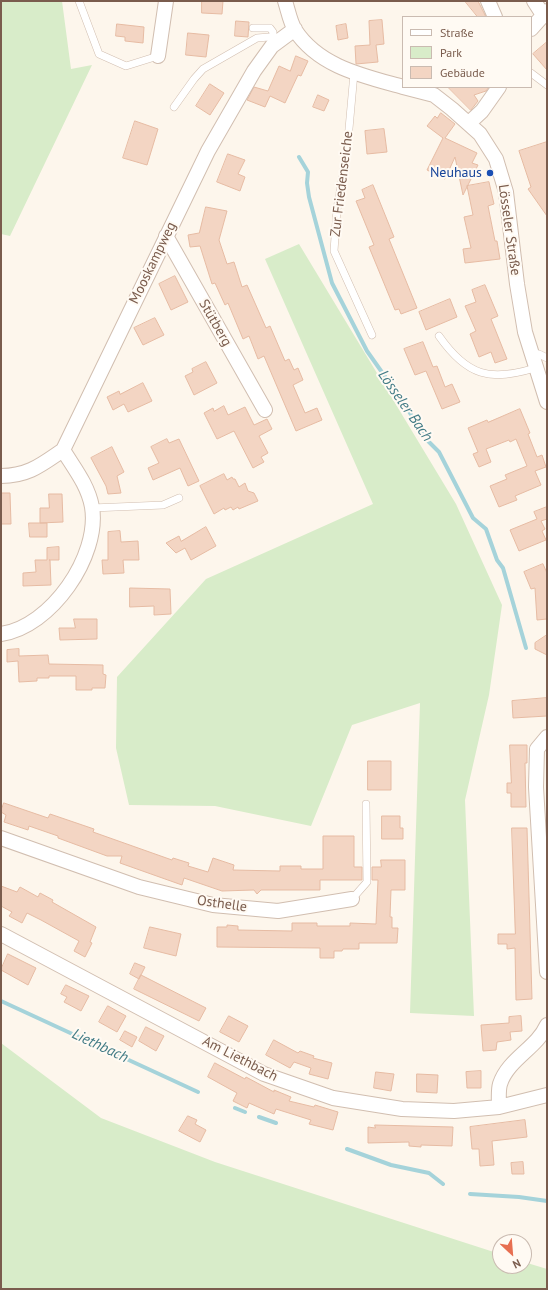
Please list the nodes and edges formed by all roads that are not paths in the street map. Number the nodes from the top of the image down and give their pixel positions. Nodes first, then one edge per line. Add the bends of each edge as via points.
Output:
1 (80, 1) edge
2 (166, 1) edge
3 (285, 1) edge
4 (488, 1) edge
5 (534, 1) edge
6 (545, 13) edge
7 (495, 16) edge
8 (253, 28) dead end
9 (532, 28) edge
10 (295, 29) junction
11 (276, 39) junction
12 (158, 56) joint
13 (354, 73) junction
14 (532, 75) edge
15 (547, 85) edge
16 (402, 87) edge
17 (406, 88) edge
18 (498, 88) edge
19 (174, 107) dead end
20 (469, 123) junction
21 (166, 236) junction
22 (372, 335) dead end
23 (439, 336) dead end
24 (531, 353) junction
25 (547, 358) edge
26 (535, 368) junction
27 (547, 402) edge
28 (265, 410) dead end
29 (62, 450) junction
30 (1, 476) edge
31 (179, 498) dead end
32 (92, 508) junction
33 (1, 634) edge
34 (547, 737) edge
35 (366, 804) dead end
36 (1, 838) edge
37 (352, 899) joint
38 (1, 934) edge
39 (547, 972) edge
40 (547, 1025) edge
41 (547, 1095) edge
42 (499, 1107) junction

1 - 12 lane via 99,54 126,66
2 - 12 street
3 - 10 street
4 - 7 street
5 - 6 street
6 - 9 street
8 - 11 lane via 270,28
10 - 11 street, Mooskampweg
10 - 13 street via 309,47 328,62
11 - 19 lane via 257,38 204,70 194,79
11 - 21 street, Mooskampweg via 254,71 208,151
13 - 16 street
13 - 22 lane, Zur Friedenseiche via 334,251
14 - 15 lane
17 - 20 street via 434,96
18 - 20 street via 482,111
20 - 24 street, Lösseler Straße via 484,140 500,169 509,213 525,332
21 - 28 street, Stütberg
21 - 29 street, Mooskampweg
23 - 26 lane via 453,356 462,364 476,370 500,376
24 - 25 lane
24 - 26 street, Lösseler Straße
26 - 27 street, Lösseler Straße
29 - 30 street, Mooskampweg via 32,471
29 - 32 street via 84,483
31 - 32 lane via 163,505
32 - 33 street via 88,544 74,578 61,597 27,624
34 - 39 street via 537,749 536,787
35 - 37 lane, Osthelle via 367,882
36 - 37 street, Osthelle via 139,887 213,905 278,911
38 - 42 street, Am Liethbach via 264,1074 333,1098 402,1109 454,1111
40 - 42 street via 543,1033 511,1064 500,1085
41 - 42 street, Am Liethbach

